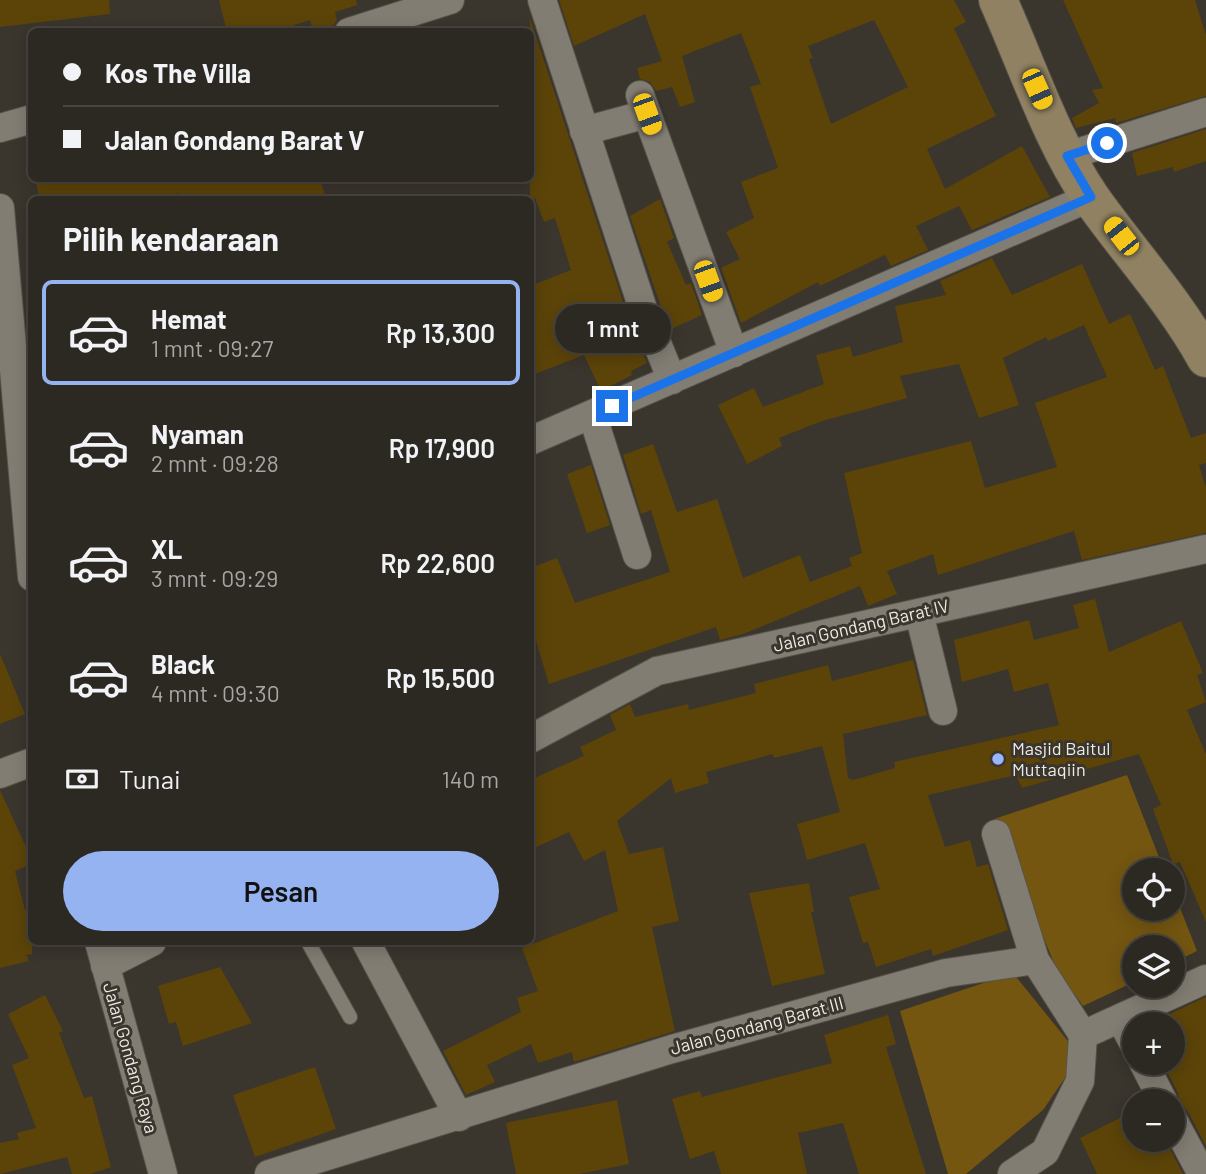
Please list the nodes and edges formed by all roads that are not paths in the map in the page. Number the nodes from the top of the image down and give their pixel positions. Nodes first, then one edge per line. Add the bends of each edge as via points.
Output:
1 (450, 0) edge
2 (542, 0) edge
3 (998, 0) edge
4 (362, 28) edge
5 (1206, 112) edge
6 (28, 120) edge
7 (0, 128) edge
8 (584, 131) junction
9 (1067, 156) junction
10 (1091, 197) junction
11 (0, 208) edge
12 (734, 353) junction
13 (1206, 358) edge
14 (672, 380) junction
15 (592, 414) junction
16 (534, 438) edge
17 (28, 531) edge
18 (1206, 549) edge
19 (637, 555) dead end
20 (919, 613) junction
21 (943, 710) dead end
22 (534, 737) edge
23 (28, 764) edge
24 (0, 774) edge
25 (996, 834) dead end
26 (140, 945) edge
27 (309, 945) edge
28 (368, 945) edge
29 (102, 954) edge
30 (1035, 960) junction
31 (1206, 979) edge
32 (350, 1017) dead end
33 (1120, 1018) junction
34 (1122, 1022) edge
35 (1083, 1035) junction
36 (459, 1117) junction
37 (1185, 1142) edge
38 (163, 1174) edge
39 (269, 1174) edge
40 (1012, 1174) edge
41 (1202, 1174) edge

1 - 4 street
2 - 8 street
3 - 9 main road
5 - 9 street
6 - 7 street
8 - 12 street via 643,105
8 - 14 street via 643,309
9 - 10 main road
10 - 12 street
10 - 13 main road via 1182,315
11 - 17 street
12 - 14 street
14 - 15 street
15 - 16 street
15 - 19 street
18 - 20 street, Jalan Gondang Barat IV
20 - 21 street
20 - 22 street, Jalan Gondang Barat IV via 657,671
23 - 24 street
25 - 30 street
26 - 29 street
27 - 32 lane
28 - 36 street
29 - 38 street, Jalan Gondang Raya
30 - 35 street
30 - 36 street, Jalan Gondang Barat III via 946,974 672,1049
31 - 33 street
33 - 34 street
33 - 35 street
35 - 40 street via 1080,1081 1045,1152
36 - 39 street, Jalan Gondang Barat III
37 - 41 street

